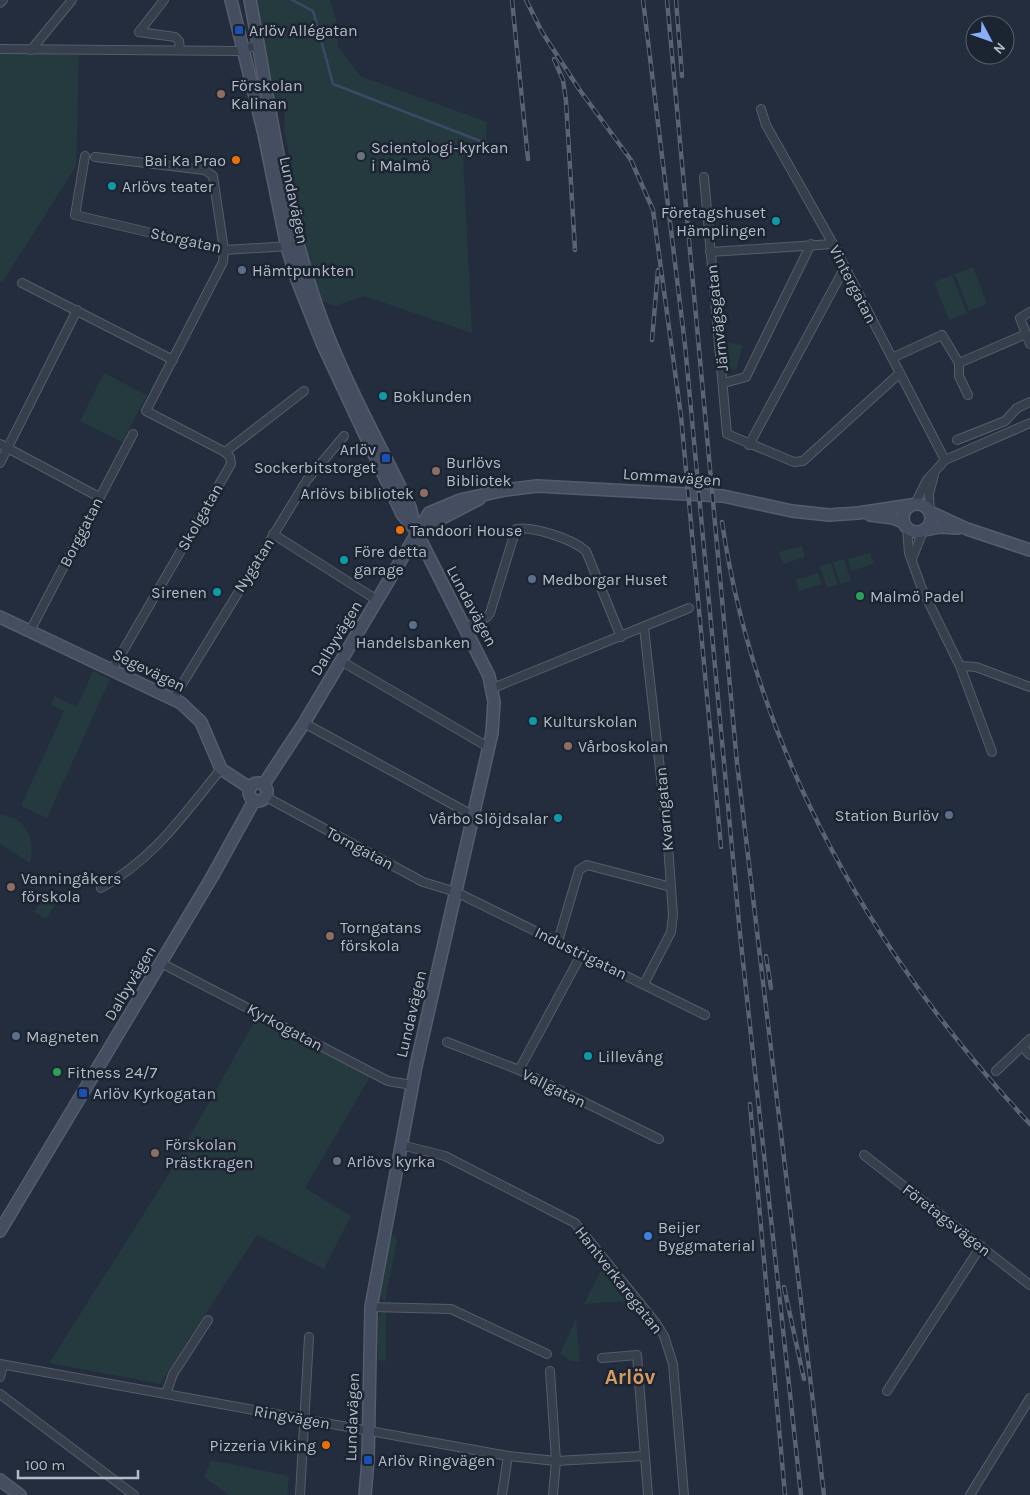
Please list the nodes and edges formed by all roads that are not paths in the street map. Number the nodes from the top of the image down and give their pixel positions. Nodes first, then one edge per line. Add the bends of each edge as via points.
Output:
1 (3, 0) edge
2 (72, 0) edge
3 (164, 0) edge
4 (231, 0) edge
5 (250, 0) edge
6 (0, 3) edge
7 (258, 45) junction
8 (0, 49) edge
9 (31, 50) junction
10 (180, 50) junction
11 (244, 50) junction
12 (761, 109) dead end
13 (85, 156) dead end
14 (95, 157) dead end
15 (704, 177) dead end
16 (811, 244) junction
17 (833, 244) junction
18 (292, 246) junction
19 (224, 250) junction
20 (710, 252) junction
21 (845, 267) junction
22 (22, 283) dead end
23 (77, 310) junction
24 (1030, 312) edge
25 (1026, 334) junction
26 (1030, 344) edge
27 (892, 358) junction
28 (172, 360) junction
29 (959, 363) junction
30 (900, 373) junction
31 (724, 383) junction
32 (304, 391) dead end
33 (968, 395) dead end
34 (1030, 402) edge
35 (1030, 423) edge
36 (133, 434) dead end
37 (344, 436) dead end
38 (957, 440) dead end
39 (0, 444) edge
40 (750, 445) junction
41 (8, 448) junction
42 (225, 452) junction
43 (945, 460) junction
44 (0, 464) edge
45 (937, 469) junction
46 (99, 497) junction
47 (913, 504) junction
48 (930, 512) junction
49 (858, 513) junction
50 (905, 525) junction
51 (967, 529) junction
52 (924, 530) junction
53 (416, 531) junction
54 (273, 534) junction
55 (1030, 550) edge
56 (911, 561) junction
57 (377, 600) junction
58 (689, 608) dead end
59 (0, 617) edge
60 (466, 627) junction
61 (644, 628) junction
62 (30, 631) junction
63 (621, 637) junction
64 (341, 661) junction
65 (960, 666) junction
66 (112, 670) junction
67 (1030, 687) edge
68 (493, 688) junction
69 (173, 699) junction
70 (304, 723) junction
71 (488, 747) junction
72 (992, 752) dead end
73 (221, 769) junction
74 (264, 784) junction
75 (250, 788) junction
76 (266, 797) junction
77 (254, 801) junction
78 (474, 816) junction
79 (671, 887) junction
80 (101, 888) dead end
81 (456, 892) junction
82 (558, 941) junction
83 (582, 953) junction
84 (161, 963) junction
85 (644, 984) junction
86 (705, 1015) dead end
87 (1030, 1039) edge
88 (447, 1042) dead end
89 (1022, 1046) junction
90 (1030, 1055) edge
91 (519, 1070) junction
92 (996, 1071) dead end
93 (412, 1085) junction
94 (659, 1139) dead end
95 (401, 1145) junction
96 (864, 1155) dead end
97 (0, 1231) edge
98 (980, 1246) junction
99 (1030, 1285) edge
100 (371, 1307) junction
101 (208, 1320) dead end
102 (309, 1337) dead end
103 (548, 1354) dead end
104 (602, 1358) dead end
105 (2, 1365) edge
106 (550, 1371) dead end
107 (0, 1378) edge
108 (887, 1392) dead end
109 (0, 1394) edge
110 (166, 1394) junction
111 (1030, 1398) edge
112 (305, 1419) junction
113 (368, 1430) junction
114 (508, 1456) junction
115 (644, 1456) junction
116 (556, 1461) junction
117 (0, 1480) edge
118 (20, 1495) edge
119 (134, 1495) edge
120 (300, 1495) edge
121 (365, 1495) edge
122 (502, 1495) edge
123 (553, 1495) edge
124 (648, 1495) edge
125 (684, 1495) edge
126 (970, 1495) edge

1 - 6 street
2 - 9 street
3 - 10 street via 139,32 175,37
4 - 11 street, Lundavägen
5 - 7 street, Lundavägen
7 - 11 street
7 - 18 street, Lundavägen
8 - 9 street
9 - 10 street
10 - 11 street
11 - 18 street, Lundavägen via 281,212
12 - 17 street, Vintergatan via 766,125
13 - 19 street, Storgatan via 75,215
14 - 19 street via 209,172 213,176
15 - 20 street, Järnvägsgatan
16 - 17 street
16 - 20 street
16 - 31 street via 746,377
17 - 21 street, Vintergatan
18 - 19 street, Storgatan
18 - 53 street, Lundavägen via 329,339 410,507
19 - 28 street via 222,262
20 - 31 street, Järnvägsgatan
21 - 27 street, Vintergatan
21 - 40 street
22 - 23 street
23 - 28 street
23 - 41 street
24 - 25 street via 1020,318
25 - 26 street
25 - 29 street
27 - 29 street via 940,335 946,339
27 - 30 street, Vintergatan
28 - 42 street via 146,411
29 - 33 street via 959,376
30 - 40 street via 807,459 794,462
30 - 43 street, Vintergatan
31 - 40 street, Järnvägsgatan via 726,432
32 - 42 street
34 - 38 street via 1017,408 1005,421
35 - 43 street
36 - 46 street, Borggatan
37 - 54 street, Nygatan via 307,480
39 - 41 street
41 - 44 street
41 - 46 street
42 - 66 street, Skolgatan via 231,464
43 - 45 street
45 - 47 street
45 - 48 street via 929,494
46 - 62 street, Borggatan
47 - 48 street, Lommavägen via 922,504
47 - 49 street, Lommavägen
47 - 50 street via 904,512
48 - 51 street, Lommavägen
48 - 52 street via 930,523
49 - 50 street, Lommavägen via 893,518
49 - 53 street, Lommavägen via 808,513 723,496 563,487 515,488 460,500 429,513
50 - 52 street, Lommavägen via 916,532
50 - 56 street
51 - 52 street, Lommavägen via 940,527
51 - 55 street, Lommavägen
52 - 56 street
53 - 57 street, Dalbyvägen
53 - 60 street, Lundavägen via 428,560
54 - 57 street
54 - 69 street, Nygatan
56 - 65 street
57 - 64 street, Dalbyvägen
58 - 61 street
59 - 62 street, Segevägen
60 - 63 street via 490,613 516,529 527,527 578,544 586,551
60 - 68 street, Lundavägen
61 - 63 street
61 - 79 street, Kvarngatan
62 - 66 street, Segevägen
63 - 68 street
64 - 70 street, Dalbyvägen
64 - 71 street
65 - 67 street via 976,666
65 - 72 street
66 - 69 street, Segevägen
68 - 71 street, Lundavägen via 494,716
69 - 73 street, Segevägen via 188,708 201,722
70 - 74 street, Dalbyvägen
70 - 78 street
71 - 78 street, Lundavägen
73 - 75 street
73 - 80 street via 178,825 158,845 136,866
74 - 75 street via 256,783
74 - 76 street via 268,790
75 - 77 street via 249,795
76 - 77 street
76 - 81 street, Torngatan via 428,884
77 - 84 street, Dalbyvägen
78 - 81 street, Lundavägen
79 - 82 street via 587,864 579,870
79 - 85 street, Kvarngatan via 671,932
81 - 82 street, Industrigatan
81 - 93 street, Lundavägen
82 - 83 street, Industrigatan
83 - 85 street, Industrigatan
83 - 91 street
84 - 93 street, Kyrkogatan via 388,1080
84 - 97 street, Dalbyvägen
85 - 86 street, Industrigatan
87 - 89 street
88 - 91 street, Vallgatan
89 - 90 street
89 - 92 street
91 - 94 street, Vallgatan
93 - 95 street, Lundavägen
95 - 100 street, Lundavägen
95 - 125 street, Hantverkaregatan via 445,1156 575,1223 656,1324 669,1349
96 - 98 street, Företagsvägen
98 - 99 street, Företagsvägen
98 - 108 street
100 - 103 street via 451,1309
100 - 113 street, Lundavägen
101 - 110 street via 173,1374
102 - 112 street
104 - 115 street via 637,1355
105 - 107 street
105 - 110 street, Ringvägen
106 - 116 street
109 - 119 street
110 - 112 street, Ringvägen
111 - 126 street
112 - 113 street, Ringvägen
112 - 120 street
113 - 114 street, Ringvägen via 429,1444
113 - 121 street, Lundavägen
114 - 116 street, Ringvägen
114 - 122 street
115 - 116 street, Ringvägen
115 - 124 street
116 - 123 street
117 - 118 street

